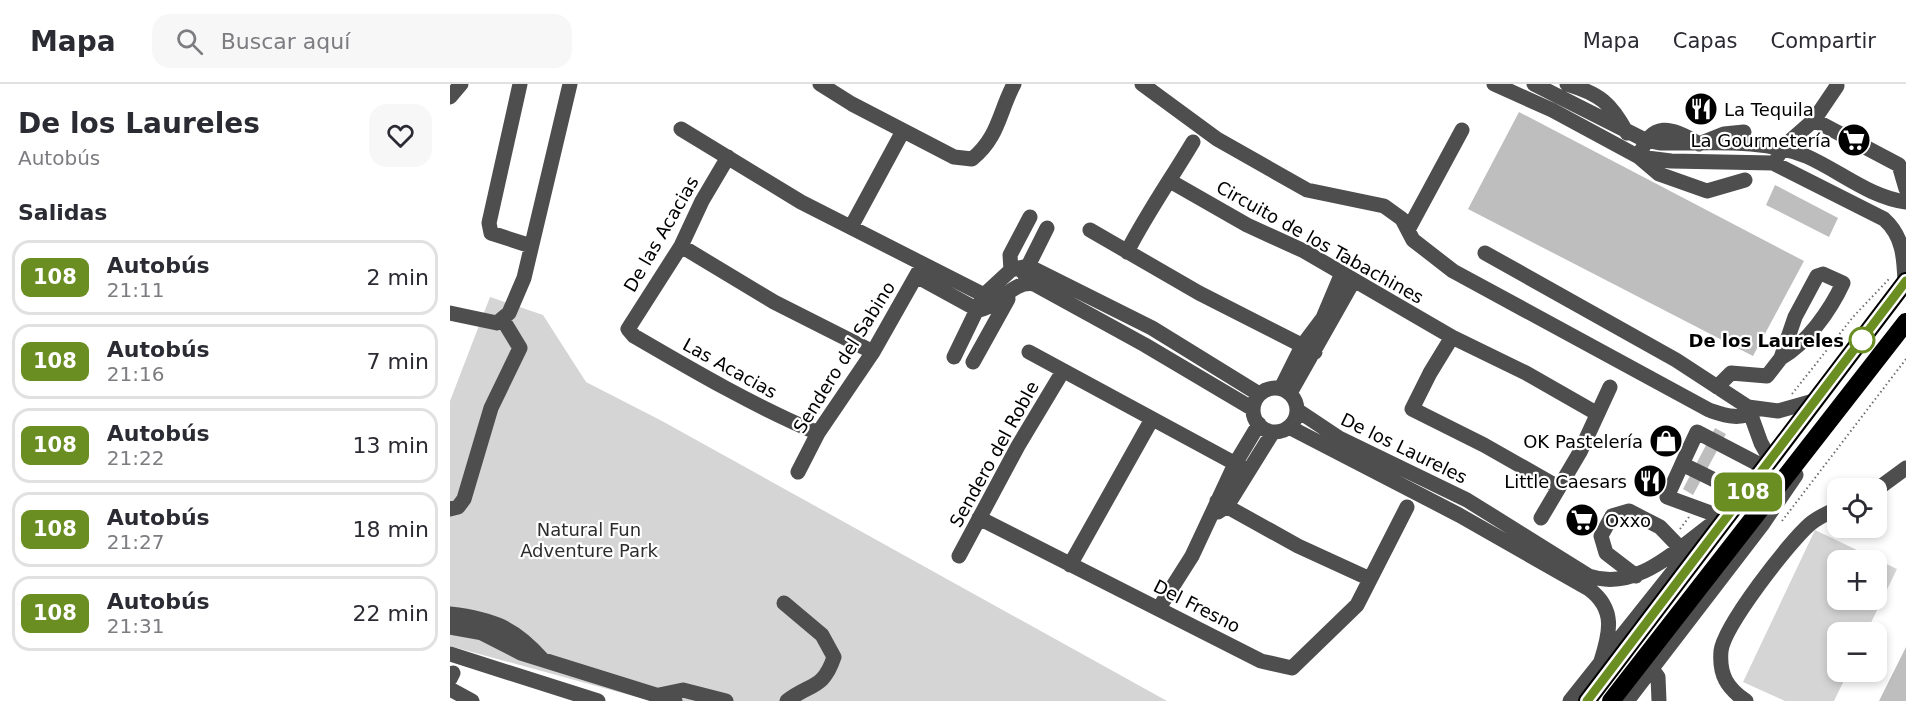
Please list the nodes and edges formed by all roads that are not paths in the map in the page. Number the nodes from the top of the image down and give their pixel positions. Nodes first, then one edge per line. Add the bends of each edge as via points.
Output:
1 (461, 84) edge
2 (520, 84) edge
3 (570, 84) edge
4 (820, 84) edge
5 (996, 84) edge
6 (1142, 84) edge
7 (1494, 84) edge
8 (1534, 84) edge
9 (1837, 86) dead end
10 (1012, 88) edge
11 (1562, 94) edge
12 (450, 97) edge
13 (1814, 120) junction
14 (681, 129) dead end
15 (1462, 130) dead end
16 (903, 131) junction
17 (1744, 132) dead end
18 (1645, 140) junction
19 (1193, 142) dead end
20 (1699, 144) junction
21 (1782, 148) junction
22 (728, 157) junction
23 (1640, 157) junction
24 (1773, 164) junction
25 (1903, 166) edge
26 (1745, 180) dead end
27 (1170, 181) junction
28 (1906, 189) edge
29 (1906, 202) edge
30 (1030, 217) dead end
31 (850, 227) junction
32 (1047, 228) dead end
33 (1090, 230) dead end
34 (1408, 230) junction
35 (1903, 238) edge
36 (531, 246) junction
37 (681, 246) junction
38 (1127, 252) junction
39 (1485, 253) dead end
40 (1028, 266) junction
41 (920, 270) junction
42 (1011, 270) junction
43 (1348, 277) junction
44 (1902, 278) edge
45 (1016, 286) junction
46 (984, 295) junction
47 (978, 310) junction
48 (450, 313) edge
49 (504, 320) junction
50 (1906, 322) edge
51 (628, 329) joint
52 (1452, 337) junction
53 (1308, 349) junction
54 (873, 352) junction
55 (1029, 352) dead end
56 (954, 357) dead end
57 (1781, 358) junction
58 (973, 362) dead end
59 (1063, 371) junction
60 (1610, 387) dead end
61 (1717, 387) junction
62 (1285, 391) junction
63 (1259, 394) junction
64 (1817, 400) junction
65 (1253, 409) junction
66 (1297, 410) junction
67 (1752, 410) junction
68 (1596, 413) junction
69 (1152, 419) junction
70 (1259, 424) junction
71 (1289, 427) junction
72 (1273, 432) junction
73 (818, 433) junction
74 (1814, 440) junction
75 (1682, 464) junction
76 (1769, 464) junction
77 (1241, 467) junction
78 (1906, 468) edge
79 (798, 472) dead end
80 (1887, 482) edge
81 (1558, 487) junction
82 (1744, 497) junction
83 (1467, 500) junction
84 (1219, 507) junction
85 (1407, 507) dead end
86 (450, 509) edge
87 (1827, 514) edge
88 (1459, 515) junction
89 (979, 518) junction
90 (1541, 518) dead end
91 (1716, 520) junction
92 (1534, 550) junction
93 (1683, 550) junction
94 (959, 556) dead end
95 (1070, 565) junction
96 (1636, 576) junction
97 (1370, 579) junction
98 (1592, 584) junction
99 (784, 603) dead end
100 (1159, 608) junction
101 (450, 614) edge
102 (450, 627) edge
103 (450, 654) edge
104 (543, 660) junction
105 (1601, 661) junction
106 (1652, 669) junction
107 (450, 689) edge
108 (656, 695) junction
109 (472, 701) edge
110 (598, 701) edge
111 (675, 701) edge
112 (726, 701) edge
113 (787, 701) edge
114 (1570, 701) edge
115 (1587, 701) edge
116 (1611, 701) edge
117 (1627, 701) edge
118 (1659, 701) edge
119 (1746, 701) edge

1 - 12 street
2 - 36 street via 489,223 491,234
3 - 36 street
4 - 16 street
5 - 10 street
6 - 34 street via 1217,139 1307,190 1384,206 1402,219
7 - 11 street
8 - 11 street
9 - 13 street
10 - 16 street via 990,140 972,159 954,157
11 - 18 street
11 - 23 street
13 - 21 street
13 - 25 street
14 - 22 street
15 - 34 street
16 - 31 street
17 - 20 street via 1724,134
18 - 20 street
18 - 23 street
19 - 27 street
20 - 21 street
21 - 24 street
21 - 29 street via 1883,197
22 - 31 street
22 - 37 street, De las Acacias
23 - 24 street
23 - 26 street via 1659,174 1707,191
24 - 35 street via 1884,219
25 - 28 street
27 - 38 street via 1146,214
27 - 43 street, Circuito de los Tabachines
30 - 42 street via 1010,255
31 - 41 street
32 - 40 street
33 - 38 street
34 - 67 street via 1413,240 1453,272 1709,410 1729,417
35 - 44 street
36 - 49 street via 524,278
37 - 51 street, De las Acacias
37 - 54 street via 774,303
38 - 53 street
39 - 61 street
40 - 42 street
40 - 45 street
40 - 63 street via 1152,328
41 - 46 street
41 - 47 street
41 - 54 street, Sendero del Sabino
42 - 46 street
43 - 52 street, Circuito de los Tabachines
43 - 53 street
44 - 64 highway
45 - 47 street via 996,305
45 - 58 street
45 - 65 street via 1034,284
46 - 47 street
47 - 56 street
48 - 49 street via 497,323
49 - 86 street via 520,348 492,408 464,499 459,507
50 - 74 highway
51 - 73 street, Las Acacias via 706,378
52 - 68 street, Circuito de los Tabachines
52 - 81 street via 1412,410
53 - 62 street
54 - 73 street, Sendero del Sabino
55 - 59 street
57 - 57 street via 1795,317 1817,276 1823,274 1843,283 1797,348
57 - 61 street via 1767,376 1731,374
59 - 69 street
59 - 89 street, Sendero del Roble
60 - 68 street
61 - 67 street
62 - 63 street via 1272,388
62 - 66 street
63 - 65 street
64 - 67 street via 1778,411
64 - 76 highway
65 - 70 street
66 - 71 street
66 - 83 street, De los Laureles via 1339,438
67 - 76 street
68 - 81 street via 1580,452
69 - 77 street
69 - 95 street
70 - 72 street
70 - 77 street
71 - 72 street
71 - 88 street, De los Laureles
72 - 77 street
73 - 79 street, Sendero del Sabino
74 - 106 street via 1794,479 1762,525
74 - 116 highway
75 - 76 street via 1697,432
75 - 82 street
75 - 91 street via 1667,497
76 - 82 highway
77 - 84 street
78 - 80 street
81 - 90 street
82 - 91 street, De los Laureles
82 - 115 highway
83 - 88 street
83 - 92 street, De los Laureles
84 - 97 street
84 - 100 street
85 - 97 street, Del Fresno
87 - 119 street via 1809,525 1776,563 1723,640 1721,664 1729,688
88 - 92 street, De los Laureles
89 - 94 street, Sendero del Roble
89 - 95 street, Del Fresno
91 - 93 street, De los Laureles
92 - 98 street, De los Laureles
93 - 96 street, De los Laureles
93 - 96 street via 1660,527 1629,511 1612,516 1601,536 1606,553
93 - 105 street
95 - 100 street, Del Fresno
96 - 98 street, De los Laureles
97 - 100 street, Del Fresno via 1346,618 1292,668 1262,661
98 - 105 street, De los Laureles via 1608,610 1610,622
99 - 113 street via 822,635 834,657 824,679
101 - 104 street via 481,617 523,637
102 - 104 street via 482,633
103 - 110 street
104 - 108 street
105 - 114 street
106 - 117 street
106 - 118 street via 1658,677
107 - 109 street
108 - 111 street
108 - 112 street via 683,690

